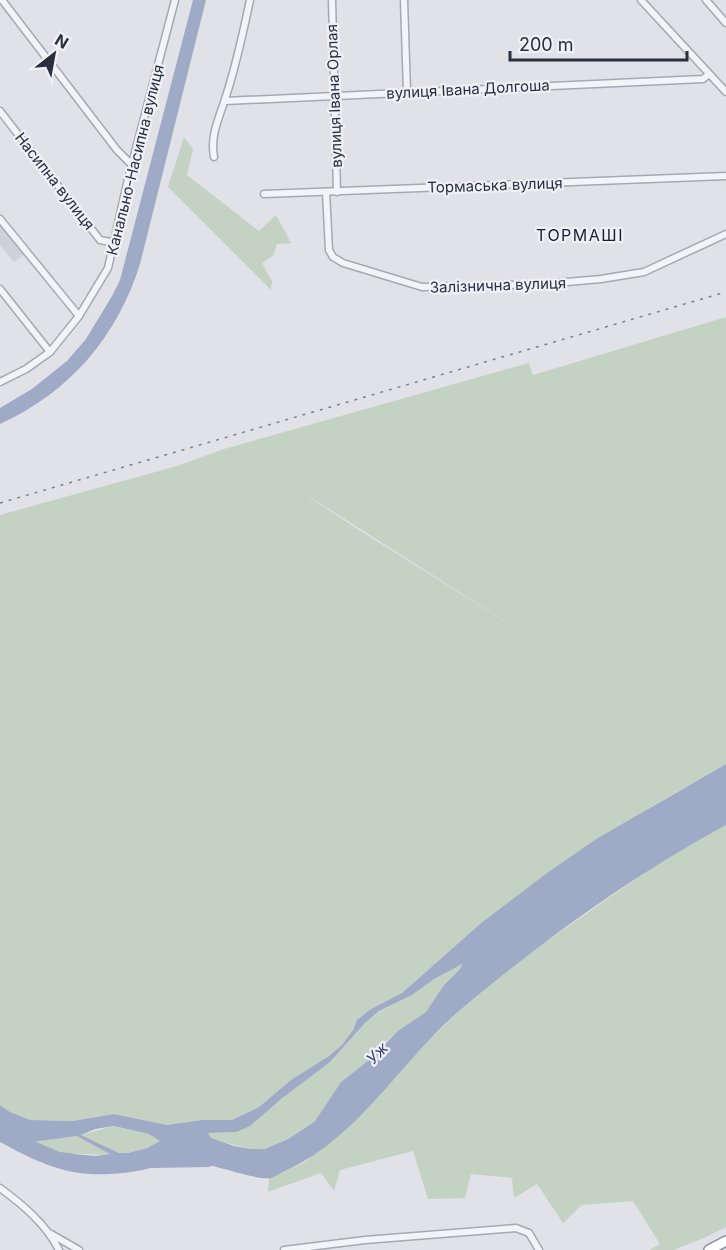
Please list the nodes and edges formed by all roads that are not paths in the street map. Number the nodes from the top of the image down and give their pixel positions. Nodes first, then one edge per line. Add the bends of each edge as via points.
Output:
1 (2, 0) edge
2 (175, 0) edge
3 (250, 0) edge
4 (332, 0) edge
5 (404, 0) edge
6 (641, 0) edge
7 (706, 0) edge
8 (726, 23) edge
9 (709, 74) junction
10 (407, 92) junction
11 (726, 92) edge
12 (335, 95) junction
13 (225, 101) junction
14 (0, 111) edge
15 (214, 157) dead end
16 (132, 165) junction
17 (726, 176) edge
18 (326, 192) junction
19 (337, 192) junction
20 (264, 194) dead end
21 (0, 219) edge
22 (726, 234) edge
23 (115, 243) junction
24 (0, 289) edge
25 (79, 316) junction
26 (50, 352) junction
27 (0, 382) edge
28 (0, 1188) edge
29 (51, 1233) junction
30 (726, 1242) edge
31 (59, 1250) edge
32 (79, 1250) edge
33 (284, 1250) edge
34 (539, 1250) edge
35 (709, 1250) edge

1 - 16 street
2 - 16 street, Канально-Насипна вулиця
3 - 13 street
4 - 12 street, вулиця Івана Орлая
5 - 10 street
6 - 9 street
7 - 8 street
9 - 10 street, вулиця Івана Долгоша via 703,80
9 - 11 street
10 - 12 street, вулиця Івана Долгоша
12 - 13 street, вулиця Івана Долгоша
12 - 19 street, вулиця Івана Орлая
13 - 15 street via 215,123
14 - 23 street, Насипна вулиця via 100,240
16 - 23 street, Канально-Насипна вулиця
17 - 19 street, Тормаська вулиця
18 - 19 street, Тормаська вулиця
18 - 20 street, Тормаська вулиця
18 - 22 street, Залізнична вулиця via 328,250 333,257 422,288 543,284 637,274
21 - 25 street
23 - 25 street, Канально-Насипна вулиця via 108,268
24 - 26 street
25 - 26 street, Канально-Насипна вулиця
26 - 27 street, Канально-Насипна вулиця
28 - 29 street
29 - 31 street
29 - 32 street
30 - 35 highway
33 - 34 street via 516,1228 529,1233

